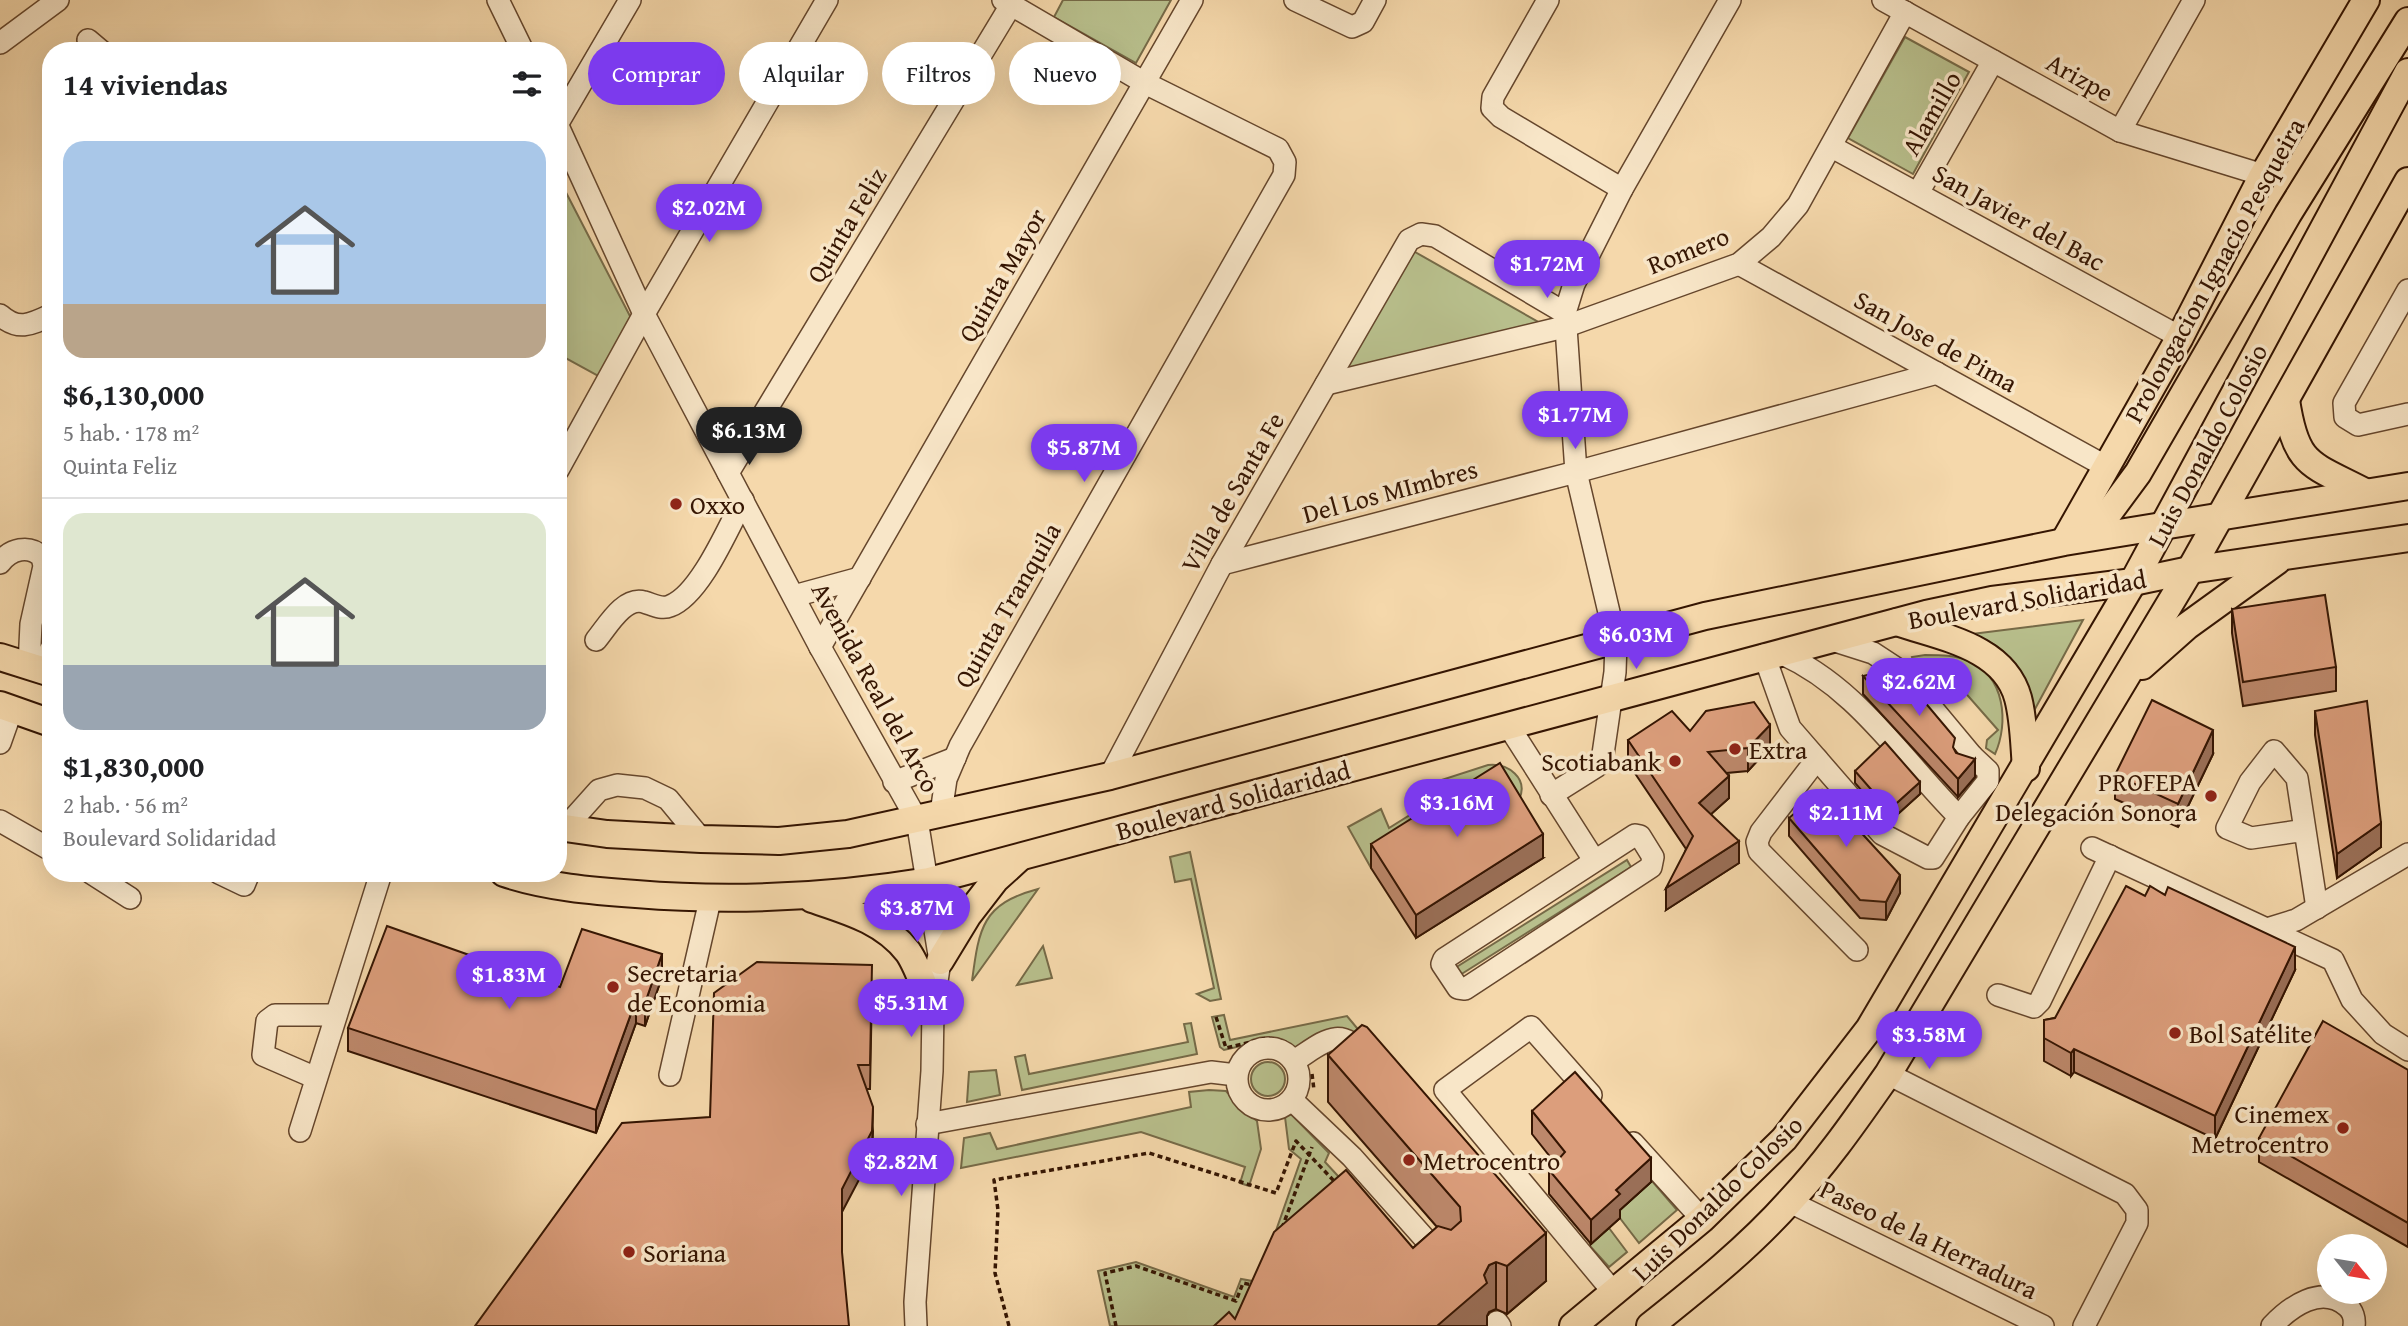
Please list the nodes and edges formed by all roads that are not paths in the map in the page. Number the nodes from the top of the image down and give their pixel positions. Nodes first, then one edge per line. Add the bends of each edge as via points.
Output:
1 (58, 0) edge
2 (498, 0) edge
3 (629, 0) edge
4 (827, 0) edge
5 (1192, 0) edge
6 (1295, 0) edge
7 (1375, 0) edge
8 (1548, 0) edge
9 (1730, 0) edge
10 (1883, 0) edge
11 (2366, 0) edge
12 (1007, 3) edge
13 (2187, 3) edge
14 (1905, 12) junction
15 (2408, 21) edge
16 (519, 42) edge
17 (0, 43) edge
18 (1993, 61) junction
19 (2408, 72) edge
20 (1145, 83) junction
21 (567, 108) edge
22 (2120, 131) junction
23 (567, 144) edge
24 (1832, 147) junction
25 (2263, 175) junction
26 (2408, 181) edge
27 (1622, 189) junction
28 (1918, 193) junction
29 (1739, 264) junction
30 (2408, 290) edge
31 (644, 314) junction
32 (0, 315) edge
33 (42, 319) edge
34 (1565, 320) junction
35 (2180, 337) junction
36 (1937, 373) junction
37 (1326, 384) junction
38 (2286, 400) junction
39 (2408, 414) edge
40 (567, 454) edge
41 (2105, 466) junction
42 (1576, 472) junction
43 (729, 473) junction
44 (2408, 486) edge
45 (2365, 492) junction
46 (743, 500) junction
47 (2221, 516) junction
48 (2164, 525) junction
49 (2408, 538) edge
50 (2064, 542) junction
51 (42, 556) edge
52 (2285, 556) junction
53 (0, 563) edge
54 (1222, 564) junction
55 (2190, 570) junction
56 (42, 575) edge
57 (860, 578) junction
58 (2133, 582) junction
59 (794, 596) junction
60 (1896, 622) junction
61 (1828, 639) junction
62 (596, 640) dead end
63 (1616, 642) junction
64 (820, 647) junction
65 (1771, 653) junction
66 (0, 657) edge
67 (42, 664) edge
68 (2120, 686) junction
69 (1611, 695) junction
70 (6, 707) edge
71 (42, 720) edge
72 (1508, 725) junction
73 (0, 743) edge
74 (955, 758) junction
75 (1817, 759) junction
76 (2026, 768) junction
77 (1111, 776) junction
78 (894, 782) junction
79 (1551, 795) junction
80 (929, 817) junction
81 (1959, 817) junction
82 (0, 821) edge
83 (567, 822) edge
84 (567, 828) edge
85 (2305, 830) dead end
86 (701, 839) junction
87 (42, 845) edge
88 (2408, 855) edge
89 (1019, 858) junction
90 (1594, 860) junction
91 (929, 881) junction
92 (105, 882) edge
93 (378, 882) edge
94 (548, 882) edge
95 (804, 896) junction
96 (130, 898) dead end
97 (710, 900) junction
98 (2317, 908) junction
99 (2267, 929) junction
100 (1857, 950) dead end
101 (940, 961) junction
102 (1998, 995) dead end
103 (933, 1008) junction
104 (336, 1016) junction
105 (2408, 1050) edge
106 (1299, 1058) junction
107 (1369, 1062) edge
108 (1236, 1074) junction
109 (1888, 1074) junction
110 (670, 1075) dead end
111 (316, 1078) junction
112 (1292, 1100) junction
113 (1602, 1108) edge
114 (928, 1124) junction
115 (1620, 1128) edge
116 (300, 1131) dead end
117 (1790, 1202) junction
118 (1702, 1219) junction
119 (1448, 1265) edge
120 (1615, 1294) junction
121 (916, 1326) edge
122 (1573, 1326) edge
123 (1650, 1326) edge
124 (2043, 1326) edge
125 (2084, 1326) edge
126 (2272, 1326) edge
127 (2354, 1326) edge

1 - 17 street
2 - 16 street
3 - 21 street
4 - 31 street
5 - 20 street, Quinta Mayor
6 - 7 street via 1352,27 1363,22
8 - 27 street via 1493,97 1492,108
9 - 27 street
10 - 14 street, Arizpe
11 - 25 main road, Prolongacion Ignacio Pesqueira
12 - 20 street
12 - 43 street, Quinta Feliz
13 - 22 street
14 - 18 street, Arizpe
14 - 24 street, Romero
15 - 50 main road via 2288,214 2130,484 2107,515
18 - 22 street, Arizpe
18 - 28 street, Alamillo
19 - 48 main road, Luis Donaldo Colosio
20 - 57 street, Quinta Mayor
20 - 74 street, Quinta Tranquila via 1278,149 1285,162 1284,175
22 - 25 street, Arizpe
23 - 31 street, Avenida Real del Arco
24 - 28 street, San Javier del Bac
24 - 29 street, Romero via 1798,205 1771,237
25 - 35 main road, Prolongacion Ignacio Pesqueira
26 - 38 main road, Luis Donaldo Colosio
27 - 34 street via 1574,284
28 - 35 street, San Javier del Bac
29 - 34 street, Romero
29 - 36 street, San Jose de Pima
30 - 39 street via 2343,410 2345,417 2358,425
31 - 40 street
31 - 43 street, Avenida Real del Arco
32 - 33 street via 11,325 26,327
34 - 37 street, Romero
34 - 37 street, Villa de Santa Fe via 1435,236 1421,234 1409,240
34 - 42 street
35 - 41 main road, Prolongacion Ignacio Pesqueira
36 - 41 street, San Jose de Pima
36 - 42 street, Del Los MImbres
37 - 54 street, Villa de Santa Fe
38 - 45 main road via 2301,454
38 - 47 main road, Luis Donaldo Colosio
41 - 50 main road, Prolongacion Ignacio Pesqueira
42 - 54 street, Del Los MImbres
42 - 63 street
43 - 46 street, Avenida Real del Arco
44 - 45 main road, Boulevard Solidaridad
45 - 47 main road, Boulevard Solidaridad
46 - 59 street, Avenida Real del Arco
46 - 62 street via 697,583 670,606 656,607 641,600 626,605
47 - 48 main road, Boulevard Solidaridad
47 - 55 main road, Luis Donaldo Colosio
48 - 50 main road, Boulevard Solidaridad
48 - 58 main road, Luis Donaldo Colosio
49 - 52 main road, Boulevard Solidaridad
50 - 63 main road, Boulevard Solidaridad via 1705,616
51 - 53 street via 17,550
52 - 55 main road, Boulevard Solidaridad
52 - 68 main road via 2187,626
54 - 77 street, Villa de Santa Fe
55 - 58 main road, Boulevard Solidaridad
55 - 68 main road, Luis Donaldo Colosio
56 - 67 street via 31,624
57 - 59 street
57 - 64 street, Quinta Mayor
58 - 60 main road, Boulevard Solidaridad via 1992,600
58 - 76 main road, Luis Donaldo Colosio
59 - 64 street, Avenida Real del Arco
60 - 61 main road, Boulevard Solidaridad
60 - 76 main road via 1964,645 2000,666 2018,697
61 - 65 main road, Boulevard Solidaridad
61 - 81 street via 1873,653 1902,672 1939,723 1989,777
63 - 69 street
63 - 77 main road, Boulevard Solidaridad
64 - 78 street, Avenida Real del Arco
65 - 69 main road, Boulevard Solidaridad
65 - 75 street via 1790,728
65 - 81 street via 1827,677 1905,753
66 - 67 main road
68 - 109 main road, Luis Donaldo Colosio
69 - 72 main road, Boulevard Solidaridad
69 - 79 street via 1606,740 1597,766
70 - 71 main road
70 - 73 street
72 - 79 street
72 - 89 main road, Boulevard Solidaridad
74 - 78 street
74 - 80 street, Quinta Tranquila
75 - 81 street via 1882,834 1928,858 1933,858
75 - 100 street via 1761,832 1759,852
76 - 118 main road, Luis Donaldo Colosio via 1838,1073 1784,1139
77 - 80 main road, Boulevard Solidaridad
78 - 80 street, Avenida Real del Arco
79 - 90 street
80 - 86 main road, Boulevard Solidaridad via 848,834 779,841
80 - 91 street, Avenida Real del Arco
82 - 87 street
83 - 86 street via 598,790 617,785 645,788 668,799
84 - 86 main road, Boulevard Solidaridad
85 - 98 street
88 - 98 street
89 - 91 main road, Boulevard Solidaridad
89 - 101 main road via 968,915
90 - 90 street via 1444,959 1442,964 1458,988 1465,989 1654,863 1640,836 1635,835
91 - 95 main road, Boulevard Solidaridad
91 - 101 street, Avenida Real del Arco
92 - 96 street
93 - 104 street
94 - 97 main road, Boulevard Solidaridad via 591,891
95 - 97 main road, Boulevard Solidaridad
95 - 103 main road via 860,915 886,930 909,953
97 - 110 street
98 - 99 street
99 - 102 street via 2101,852 2040,1001 2034,1007
99 - 105 street via 2339,953 2352,1000 2383,1034
101 - 103 street, Avenida Real del Arco
103 - 114 street, Avenida Real del Arco
104 - 111 street
104 - 111 street via 275,1015 267,1021 263,1055
106 - 107 street via 1341,1037 1350,1040
106 - 108 street via 1261,1048 1242,1062
106 - 112 street via 1300,1084
108 - 112 street via 1240,1095 1257,1109 1279,1109
108 - 114 street via 1211,1072
109 - 117 main road, Luis Donaldo Colosio via 1839,1144
109 - 125 street via 2131,1202 2137,1210 2137,1223
111 - 116 street
112 - 119 street via 1352,1157
113 - 120 street via 1531,1027 1445,1090
114 - 121 street, Avenida Real del Arco
115 - 118 street
117 - 123 main road, Luis Donaldo Colosio via 1712,1277
117 - 124 street, Paseo de la Herradura
118 - 120 main road, Luis Donaldo Colosio
120 - 122 main road, Luis Donaldo Colosio
126 - 127 street via 2289,1308 2327,1297 2350,1309

